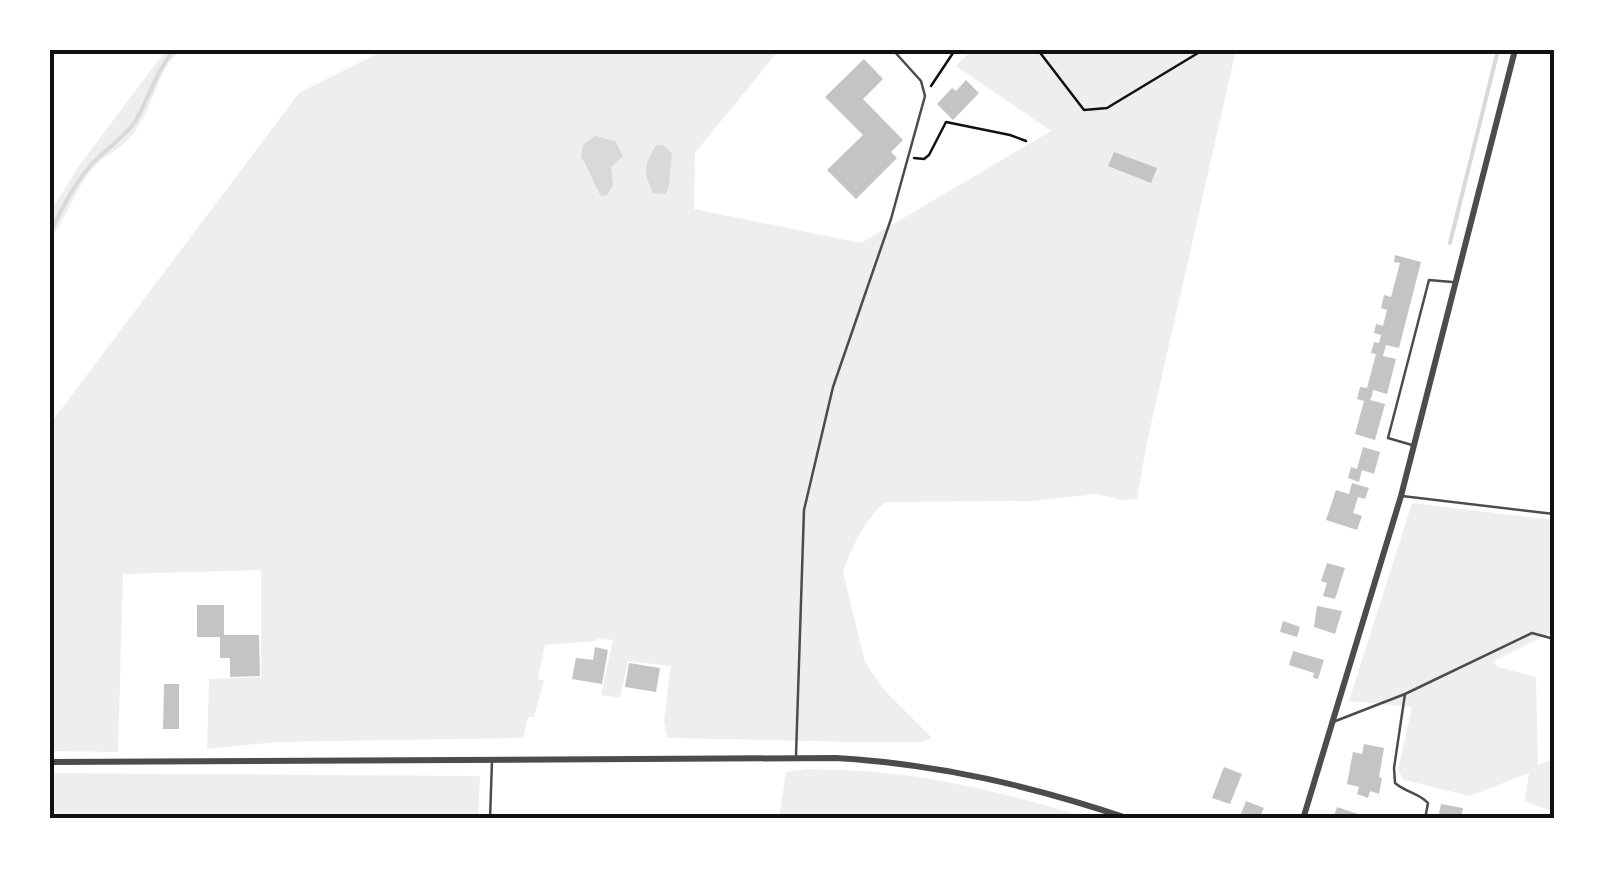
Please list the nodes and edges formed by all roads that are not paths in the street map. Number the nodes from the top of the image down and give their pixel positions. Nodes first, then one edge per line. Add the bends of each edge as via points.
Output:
1 (893, 50) edge
2 (1515, 50) edge
3 (1455, 283) junction
4 (1414, 445) junction
5 (1401, 496) junction
6 (1554, 514) edge
7 (1554, 639) edge
8 (1405, 694) junction
9 (1333, 722) junction
10 (796, 757) junction
11 (492, 758) junction
12 (50, 762) edge
13 (1304, 818) edge
14 (490, 819) edge
15 (1130, 819) edge
16 (1425, 819) edge

1 - 10 lane via 921,80 925,96 834,386 804,510
2 - 3 street
3 - 4 street
3 - 4 lane via 1429,280 1388,438
4 - 5 street
5 - 6 lane
5 - 9 street
7 - 8 lane via 1532,633
8 - 9 lane
8 - 16 lane via 1394,783 1422,796 1428,803
9 - 13 street
10 - 11 street
10 - 15 street via 976,774
11 - 12 street
11 - 14 lane

